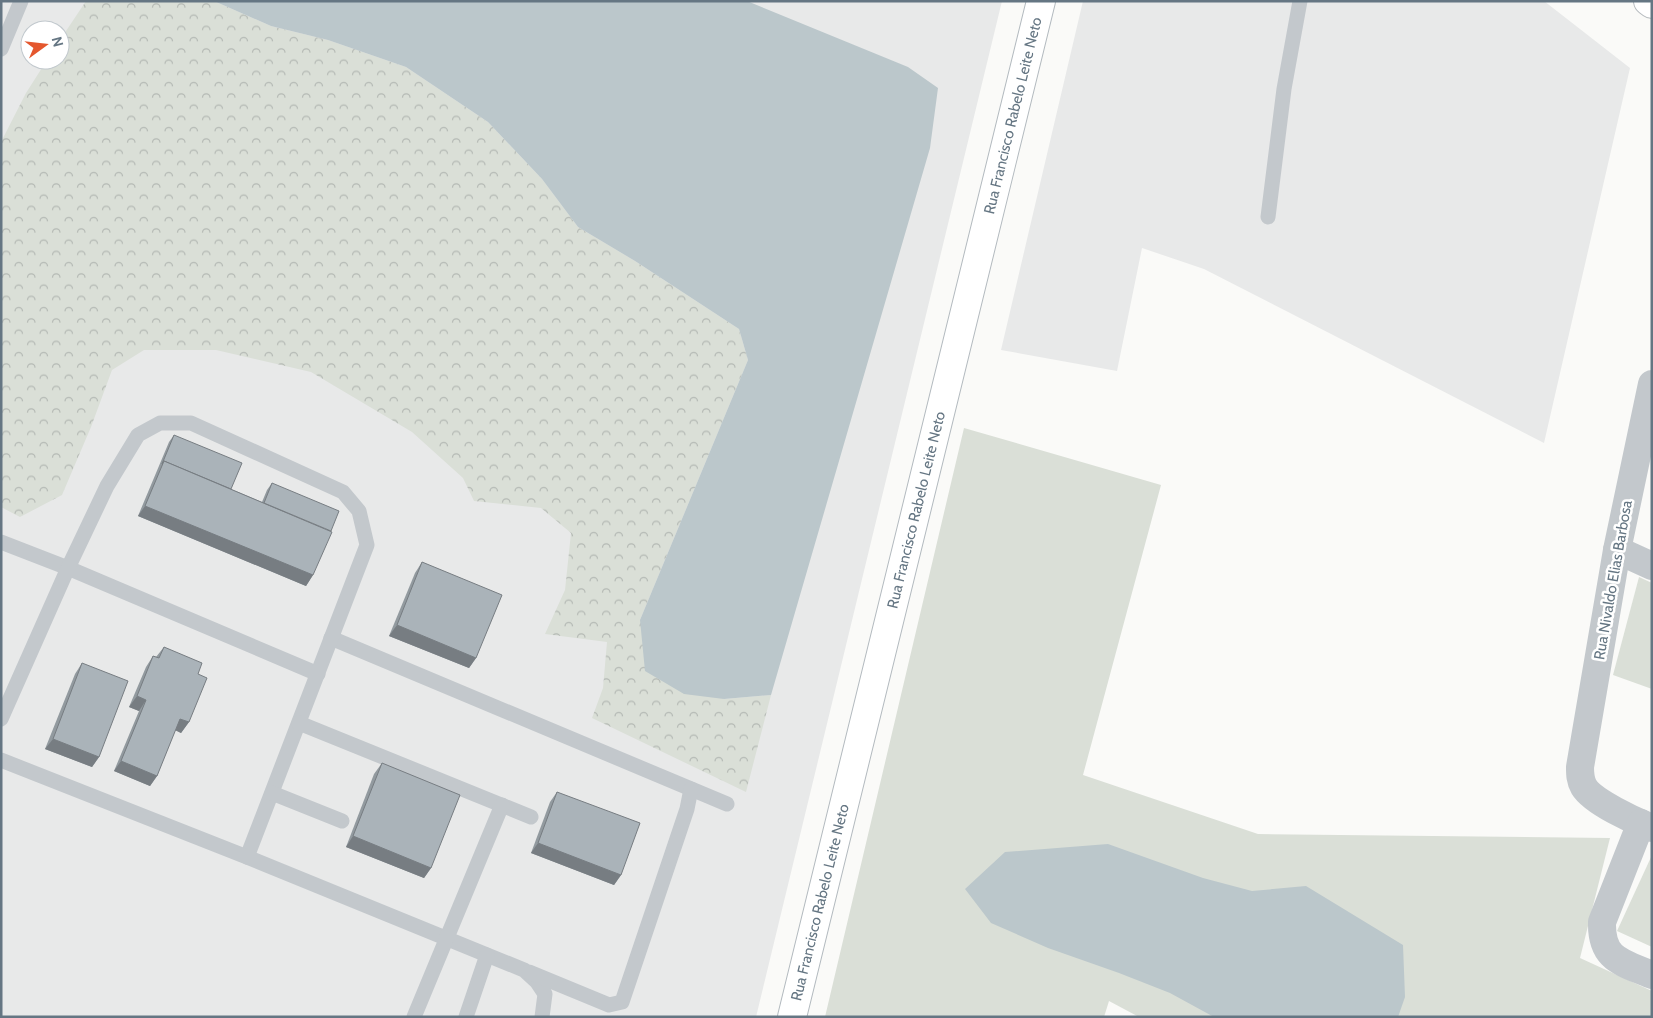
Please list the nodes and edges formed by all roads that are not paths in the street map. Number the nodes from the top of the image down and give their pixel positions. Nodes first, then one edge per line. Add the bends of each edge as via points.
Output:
1 (21, 1) edge
2 (1041, 1) edge
3 (1300, 1) edge
4 (1648, 1) edge
5 (1652, 4) edge
6 (1, 49) edge
7 (1268, 217) dead end
8 (1652, 384) edge
9 (1, 542) edge
10 (1617, 550) junction
11 (1652, 566) edge
12 (68, 568) junction
13 (331, 638) junction
14 (318, 674) junction
15 (1, 719) edge
16 (299, 723) junction
17 (1, 760) edge
18 (691, 789) junction
19 (272, 793) junction
20 (727, 804) dead end
21 (502, 805) junction
22 (531, 816) dead end
23 (342, 821) dead end
24 (1646, 826) edge
25 (247, 857) junction
26 (446, 938) junction
27 (487, 955) junction
28 (524, 970) junction
29 (1652, 975) edge
30 (414, 1017) edge
31 (466, 1017) edge
32 (542, 1017) edge
33 (792, 1017) edge

1 - 6 lane
2 - 33 street, Rua Francisco Rabelo Leite Neto
3 - 7 lane via 1284,89
4 - 5 street
8 - 10 street, Rua Nivaldo Elias Barbosa
9 - 12 lane
10 - 11 street
10 - 24 street, Rua Nivaldo Elias Barbosa via 1580,778 1584,788 1596,800
12 - 13 lane via 107,486 138,436 160,423 191,423 343,492 359,511 367,545
12 - 14 lane
12 - 15 lane
13 - 14 lane
13 - 18 lane
14 - 16 lane
16 - 19 lane
16 - 21 lane
17 - 25 lane
18 - 20 lane
18 - 28 lane via 622,1002 610,1005
19 - 23 lane
19 - 25 lane
21 - 22 lane
21 - 26 lane
24 - 29 street via 1602,922 1602,937 1606,949 1618,960
25 - 26 lane
26 - 27 lane
26 - 30 lane
27 - 28 lane
27 - 31 lane
28 - 32 lane via 545,994

